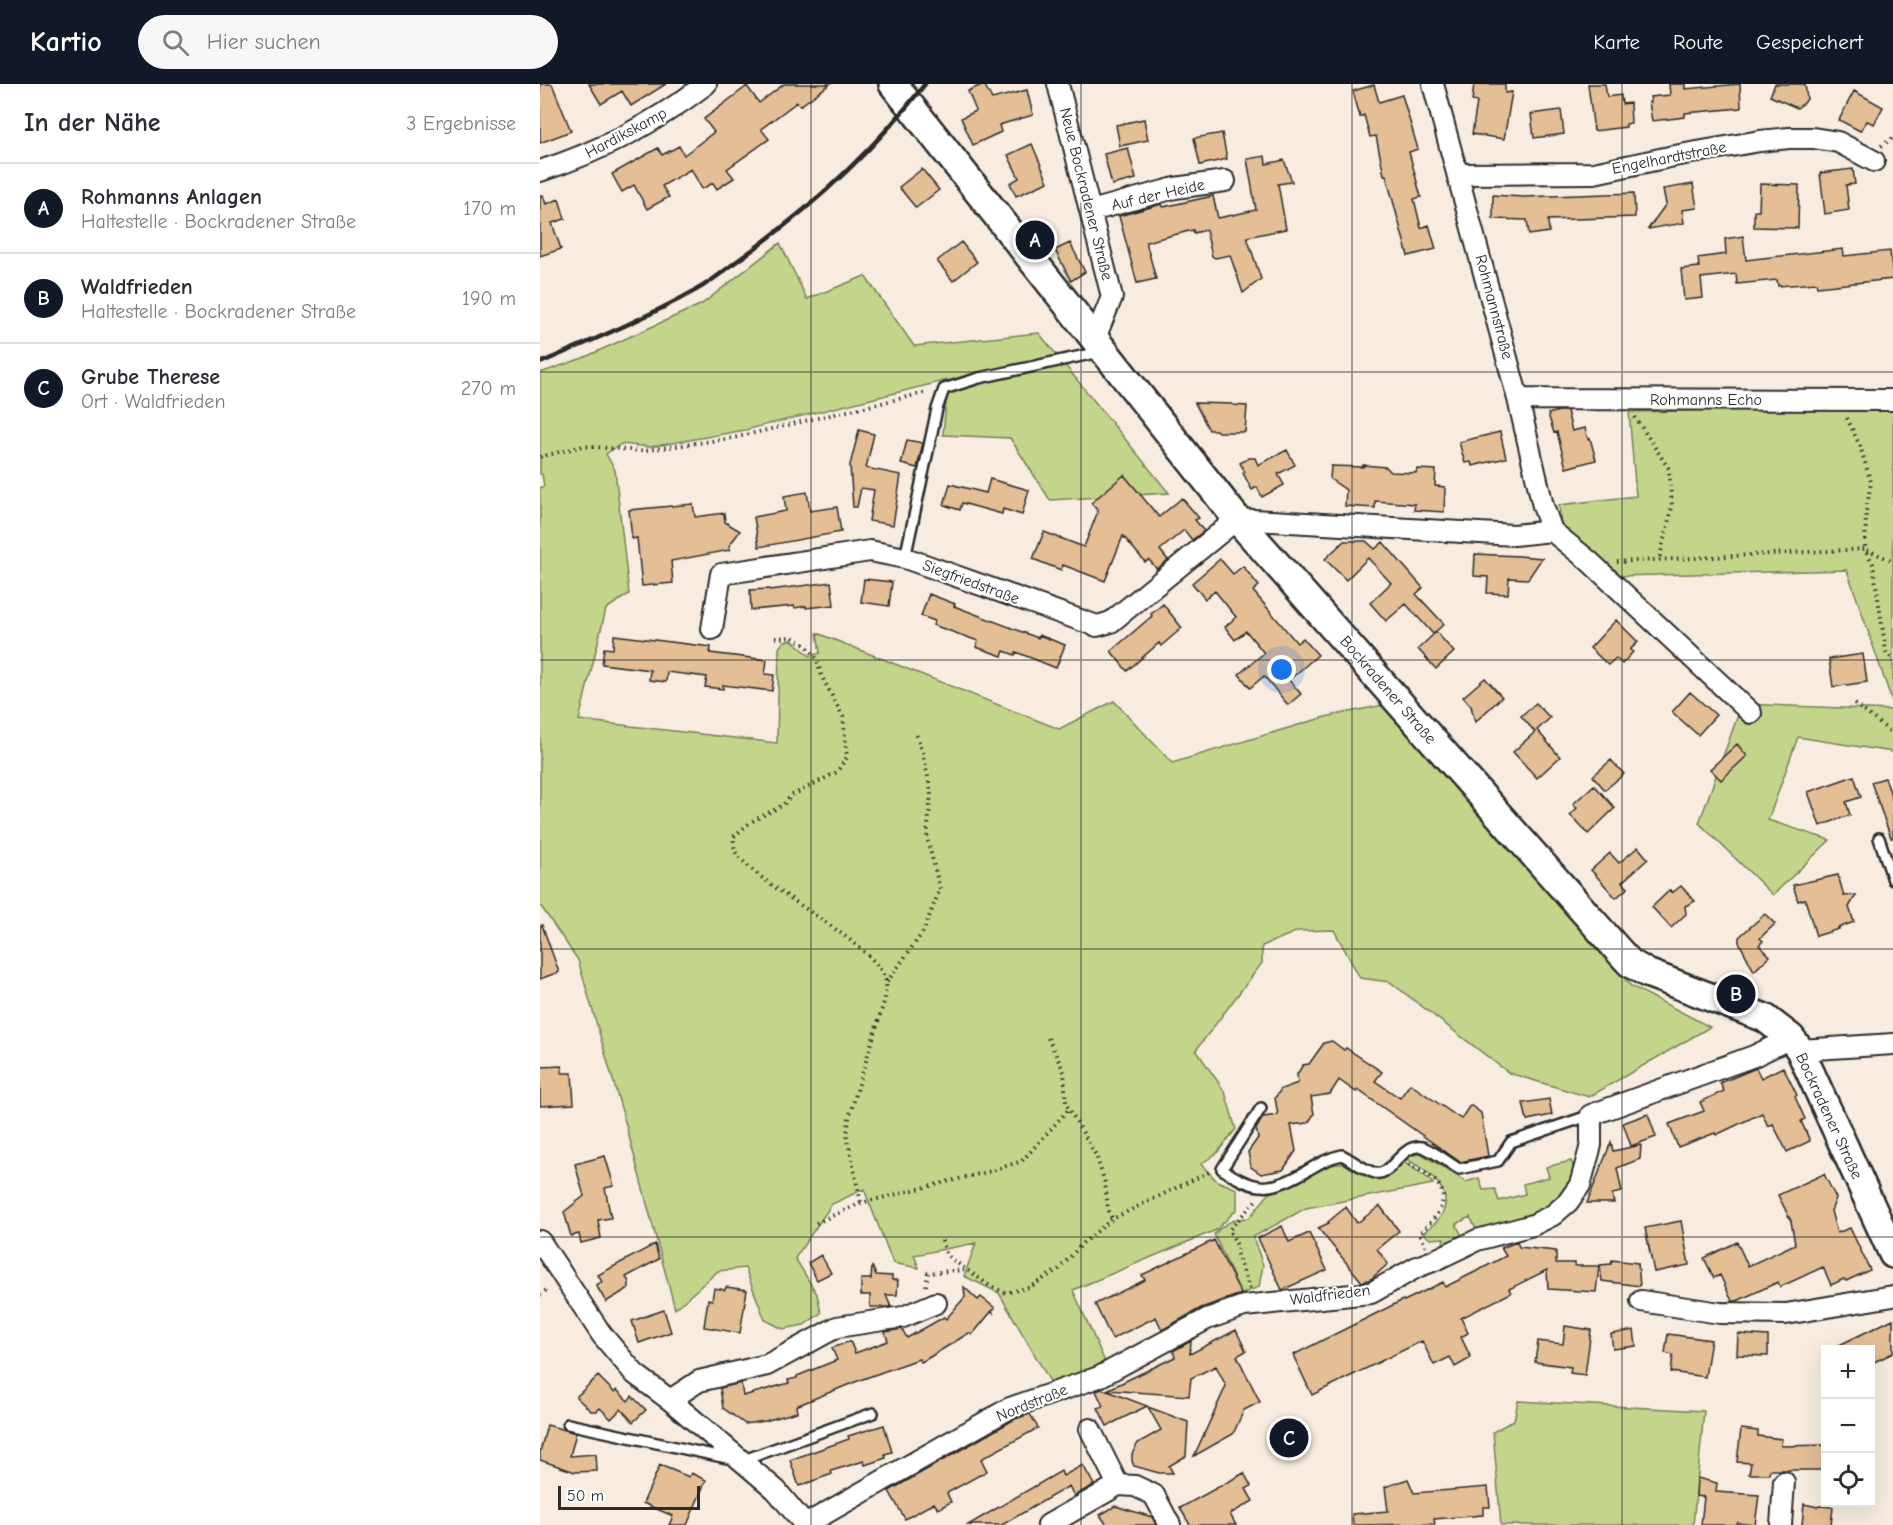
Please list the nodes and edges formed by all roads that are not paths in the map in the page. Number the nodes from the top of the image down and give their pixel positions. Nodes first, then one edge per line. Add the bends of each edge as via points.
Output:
1 (706, 84) edge
2 (893, 84) edge
3 (1058, 84) edge
4 (1433, 84) edge
5 (1874, 161) dead end
6 (540, 171) edge
7 (1459, 174) junction
8 (1225, 181) dead end
9 (1091, 211) junction
10 (1100, 344) junction
11 (1518, 399) junction
12 (1893, 400) edge
13 (1237, 519) junction
14 (1552, 531) junction
15 (905, 558) junction
16 (712, 629) dead end
17 (1751, 713) dead end
18 (1879, 838) dead end
19 (1893, 880) edge
20 (1795, 1044) junction
21 (1893, 1044) edge
22 (1261, 1108) dead end
23 (1591, 1115) junction
24 (540, 1241) edge
25 (1893, 1254) edge
26 (1893, 1296) edge
27 (1641, 1301) dead end
28 (1268, 1302) joint
29 (930, 1305) road end
30 (670, 1400) junction
31 (873, 1413) dead end
32 (568, 1424) dead end
33 (1090, 1429) dead end
34 (741, 1461) junction
35 (1785, 1482) dead end
36 (1118, 1485) junction
37 (805, 1525) edge
38 (1048, 1525) edge
39 (1170, 1525) edge
40 (1782, 1525) edge

1 - 6 street, Hardikskamp via 625,136 578,159
2 - 10 street, Bockradener Straße
3 - 9 street, Neue Bockradener Straße
4 - 7 street, Rohmannstraße
5 - 7 street, Engelhardtstraße via 1838,142 1790,138 1594,174
7 - 11 street, Rohmannstraße
8 - 9 street, Auf der Heide via 1175,189
9 - 10 street, Neue Bockradener Straße via 1112,297
10 - 13 street, Bockradener Straße
10 - 15 lane via 944,389
11 - 12 street, Rohmanns Echo
11 - 14 street, Rohmannstraße
13 - 14 street via 1514,535
13 - 15 street, Siegfriedstraße via 1111,622 1097,626
13 - 20 street, Bockradener Straße via 1630,963 1764,1018
14 - 17 street
15 - 16 street, Siegfriedstraße via 870,551 721,574
18 - 19 lane
20 - 21 street
20 - 23 street
20 - 25 street, Bockradener Straße
22 - 23 lane via 1222,1169 1246,1184 1267,1187 1306,1172 1326,1158 1342,1155 1376,1173 1390,1168 1410,1149 1423,1147 1459,1169 1498,1161 1510,1142
23 - 28 street, Waldfrieden via 1591,1145 1580,1185 1553,1215 1533,1225 1477,1240 1371,1293
24 - 30 street, Nordstraße via 602,1335 634,1374
26 - 27 street via 1786,1314 1720,1313
28 - 37 street, Nordstraße via 1207,1319 1099,1377 1010,1408
29 - 30 street via 903,1317 837,1327 767,1365 699,1381
30 - 34 street, Nordstraße
31 - 34 lane
32 - 34 lane
33 - 36 street
34 - 37 street, Nordstraße via 776,1490
35 - 40 street
36 - 38 street
36 - 39 street via 1135,1486 1154,1495

